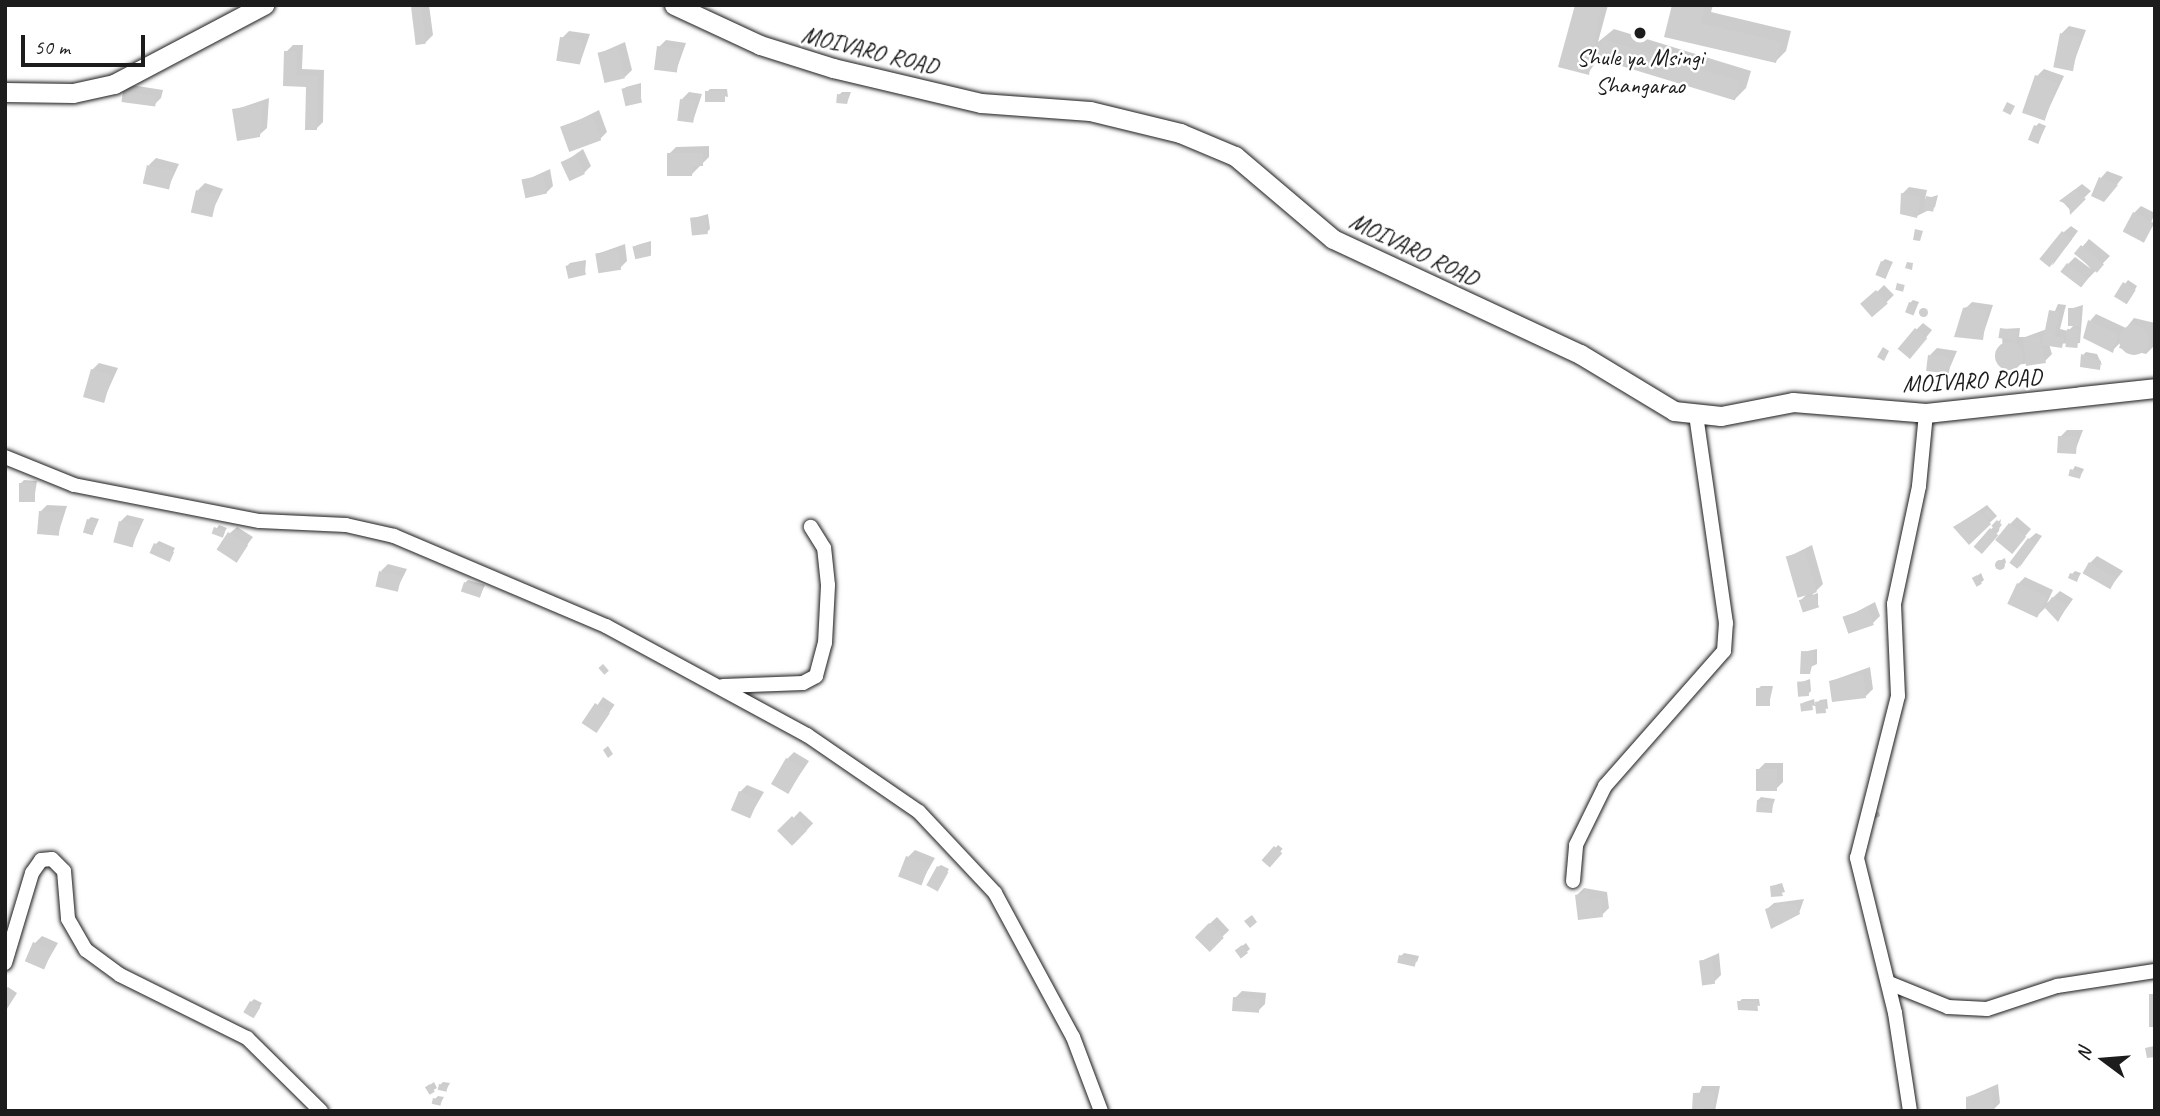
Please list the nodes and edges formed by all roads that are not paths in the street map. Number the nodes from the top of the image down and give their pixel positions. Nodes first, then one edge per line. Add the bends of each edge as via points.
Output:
1 (264, 5) edge
2 (674, 5) edge
3 (5, 92) edge
4 (2155, 388) edge
5 (1926, 413) junction
6 (1696, 415) junction
7 (5, 457) edge
8 (811, 527) dead end
9 (723, 686) junction
10 (1573, 881) dead end
11 (5, 963) edge
12 (2155, 971) edge
13 (1889, 983) junction
14 (321, 1111) edge
15 (1101, 1111) edge
16 (1910, 1111) edge

1 - 3 street via 114,84 73,93
2 - 6 street, MOIVARO ROAD via 760,45 833,68 981,103 1099,112 1180,133 1235,156 1341,243 1588,358 1653,404
4 - 5 street, MOIVARO ROAD
5 - 6 street, MOIVARO ROAD via 1793,402
5 - 13 street via 1919,486 1894,604 1898,696 1857,858
6 - 10 street via 1726,623 1724,651 1605,786 1576,845
7 - 9 street via 74,485 260,521 346,525 394,536 564,606
8 - 9 street via 824,548 828,585 825,643 816,676 803,683
9 - 15 street via 919,812 972,864 1001,904 1073,1037
11 - 14 street via 32,873 41,860 52,859 64,871 68,919 86,950 120,975 247,1038
12 - 13 street via 2057,986 1987,1009 1948,1007
13 - 16 street

